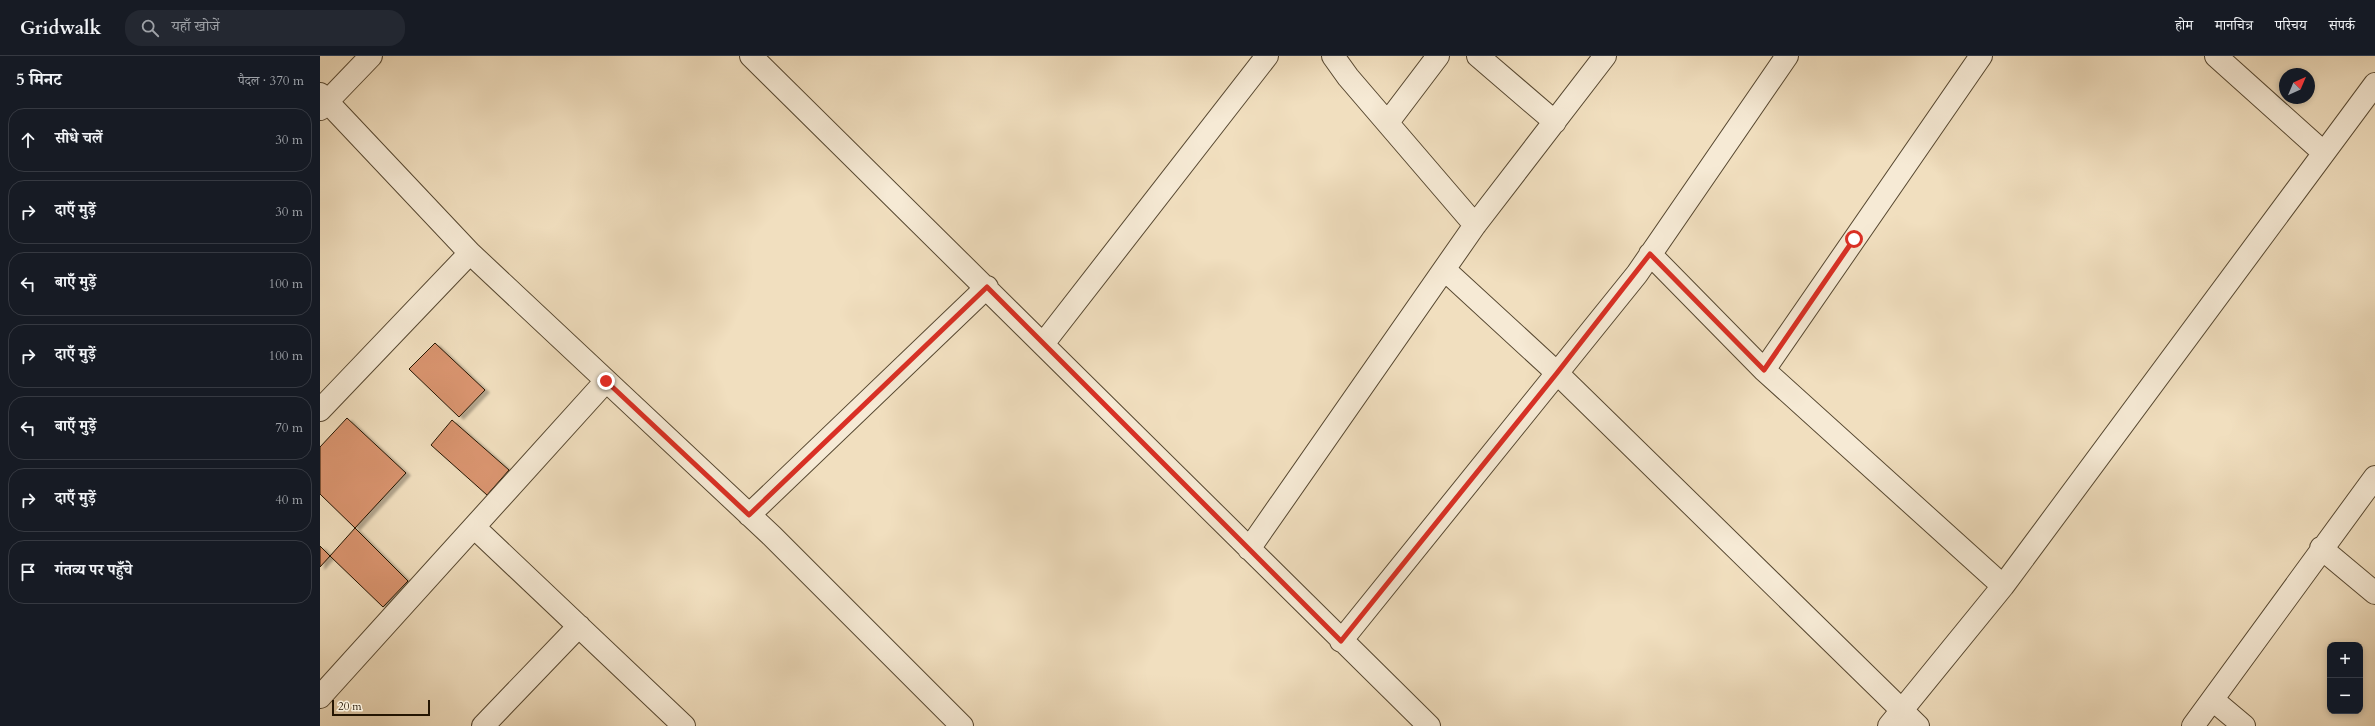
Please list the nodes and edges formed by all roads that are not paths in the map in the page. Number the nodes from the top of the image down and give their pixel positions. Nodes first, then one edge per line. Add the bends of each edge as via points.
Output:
1 (371, 56) edge
2 (751, 56) edge
3 (1267, 56) edge
4 (1333, 56) edge
5 (1438, 56) edge
6 (1478, 56) edge
7 (1605, 56) edge
8 (1788, 56) edge
9 (1981, 56) edge
10 (2216, 56) edge
11 (2375, 84) edge
12 (322, 101) edge
13 (1388, 122) junction
14 (1555, 122) junction
15 (2324, 153) junction
16 (1476, 225) junction
17 (470, 253) junction
18 (1650, 254) junction
19 (1445, 270) junction
20 (987, 287) junction
21 (1043, 344) junction
22 (1764, 370) junction
23 (1557, 373) junction
24 (606, 381) junction
25 (320, 410) edge
26 (2375, 477) edge
27 (749, 515) junction
28 (474, 527) junction
29 (2321, 548) junction
30 (1250, 549) junction
31 (2003, 586) junction
32 (2375, 594) edge
33 (579, 626) junction
34 (1341, 641) junction
35 (320, 697) edge
36 (2213, 700) junction
37 (1895, 719) edge
38 (675, 723) edge
39 (483, 726) edge
40 (962, 726) edge
41 (1429, 726) edge
42 (1918, 726) edge
43 (2193, 726) edge
44 (2244, 726) edge

1 - 12 street
2 - 20 street
3 - 21 street
4 - 13 street
5 - 13 street
6 - 14 street
7 - 14 street
8 - 18 street
9 - 22 street
10 - 15 street
11 - 15 street
12 - 17 street
13 - 16 street
14 - 16 street
15 - 31 street
16 - 19 street
17 - 24 street
17 - 25 street
18 - 22 street
18 - 23 street
19 - 23 street
19 - 30 street
20 - 21 street
20 - 27 street
21 - 30 street
22 - 31 street
23 - 34 street
23 - 37 street
24 - 27 street
24 - 28 street
26 - 29 street
27 - 40 street
28 - 33 street
28 - 35 street
29 - 32 street
29 - 36 street
30 - 34 street
31 - 37 street
33 - 38 street
33 - 39 street
34 - 41 street
36 - 43 street
36 - 44 street
37 - 42 street

